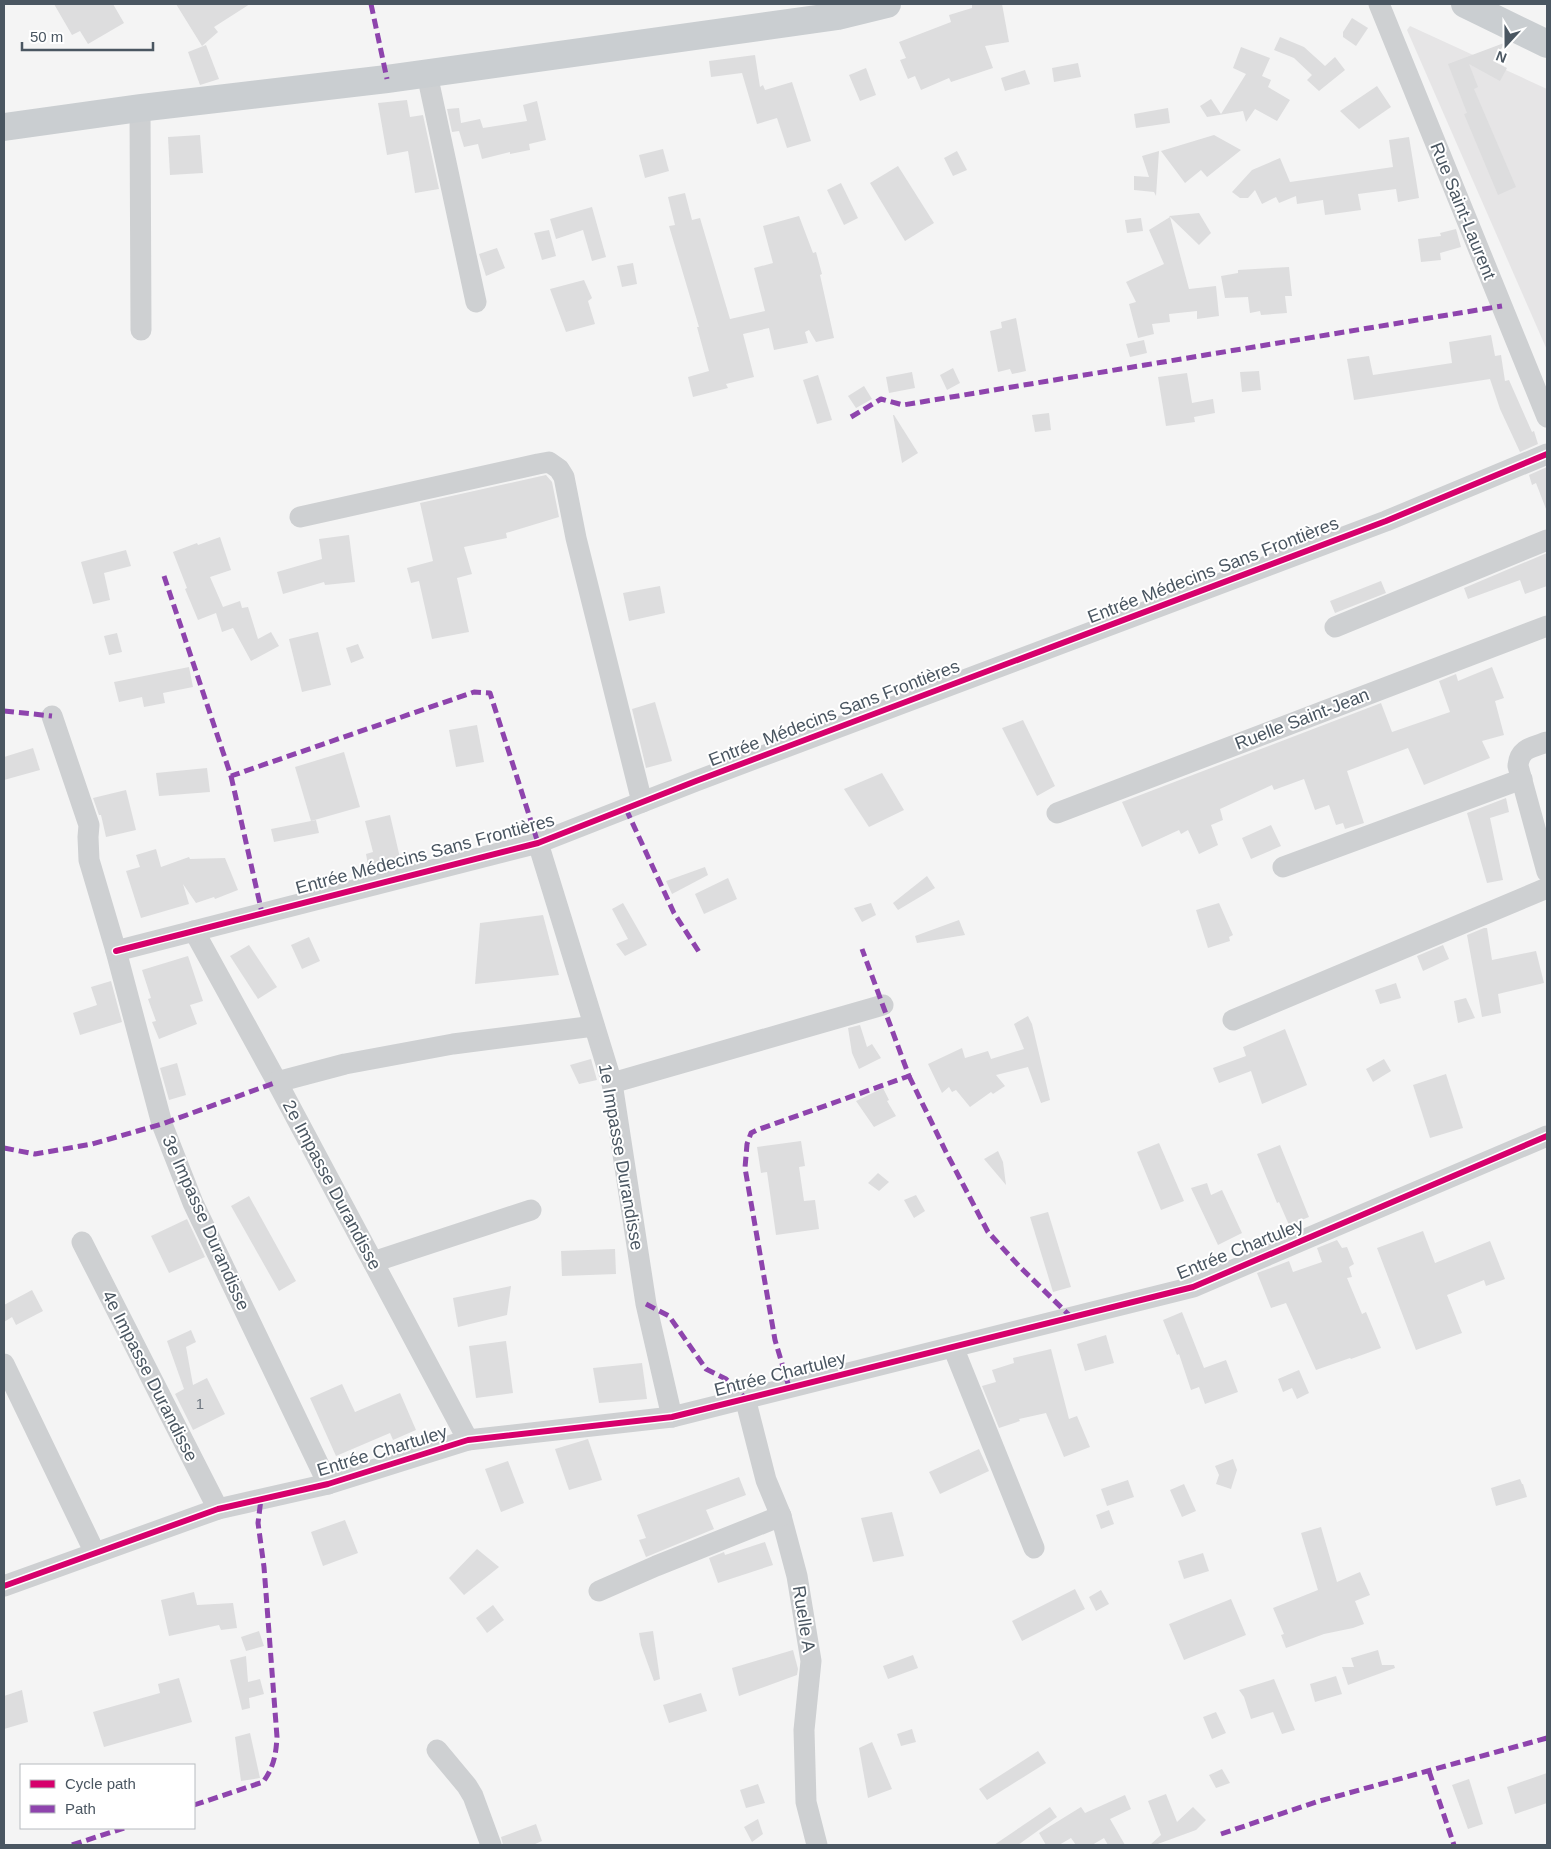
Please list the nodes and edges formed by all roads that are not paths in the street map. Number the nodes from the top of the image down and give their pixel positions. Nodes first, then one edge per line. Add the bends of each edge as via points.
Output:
1 (887, 4) edge
2 (1379, 4) edge
3 (1465, 4) edge
4 (833, 10) edge
5 (1547, 44) edge
6 (427, 74) junction
7 (140, 108) junction
8 (4, 127) edge
9 (476, 302) dead end
10 (141, 330) dead end
11 (1547, 417) edge
12 (1547, 454) edge
13 (300, 517) dead end
14 (1547, 540) edge
15 (1547, 626) edge
16 (1335, 627) dead end
17 (52, 716) dead end
18 (1547, 742) edge
19 (1522, 779) junction
20 (642, 802) junction
21 (1057, 813) dead end
22 (538, 843) junction
23 (1283, 867) dead end
24 (1547, 872) edge
25 (1547, 888) edge
26 (194, 930) junction
27 (116, 950) junction
28 (883, 1005) dead end
29 (1233, 1020) dead end
30 (594, 1026) junction
31 (277, 1082) junction
32 (612, 1083) junction
33 (1547, 1136) edge
34 (531, 1210) dead end
35 (82, 1242) dead end
36 (373, 1262) junction
37 (953, 1346) junction
38 (4, 1364) edge
39 (745, 1398) junction
40 (672, 1417) junction
41 (468, 1440) junction
42 (328, 1484) junction
43 (218, 1509) junction
44 (781, 1516) junction
45 (1034, 1548) dead end
46 (95, 1553) junction
47 (4, 1586) edge
48 (599, 1591) dead end
49 (436, 1750) dead end
50 (491, 1845) edge
51 (818, 1845) edge

1 - 4 main road
2 - 11 street, Rue Saint-Laurent
3 - 5 main road
4 - 6 main road
6 - 7 main road
6 - 9 street
7 - 8 main road
7 - 10 street
12 - 20 street, Entrée Médecins Sans Frontières via 1386,521
13 - 20 street via 538,464 549,462 558,469 564,477 576,538
14 - 16 street
15 - 21 street, Ruelle Saint-Jean
17 - 27 street, 3e Impasse Durandisse via 89,825 89,860
18 - 19 street via 1524,751 1519,757
19 - 23 street
19 - 24 street
20 - 22 street, Entrée Médecins Sans Frontières
22 - 26 street, Entrée Médecins Sans Frontières
22 - 30 street, 1e Impasse Durandisse
25 - 29 street
26 - 27 street, Entrée Médecins Sans Frontières
26 - 31 street, 2e Impasse Durandisse
27 - 42 street, 3e Impasse Durandisse via 165,1133 193,1203
28 - 32 street
30 - 31 street via 453,1044 345,1064
30 - 32 street, 1e Impasse Durandisse
31 - 36 street, 2e Impasse Durandisse
32 - 40 street, 1e Impasse Durandisse via 646,1304
33 - 37 street, Entrée Chartuley via 1193,1287
34 - 36 street
35 - 43 street, 4e Impasse Durandisse
36 - 41 street, 2e Impasse Durandisse
37 - 39 street, Entrée Chartuley
37 - 45 street
38 - 46 street
39 - 40 street, Entrée Chartuley
39 - 44 street, Ruelle A via 766,1480
40 - 41 street, Entrée Chartuley
41 - 42 street, Entrée Chartuley
42 - 43 street, Entrée Chartuley
43 - 46 street, Entrée Chartuley
44 - 48 street
44 - 51 street, Ruelle A via 797,1576 811,1661 804,1730 806,1802
46 - 47 street, Entrée Chartuley
49 - 50 street via 468,1786

